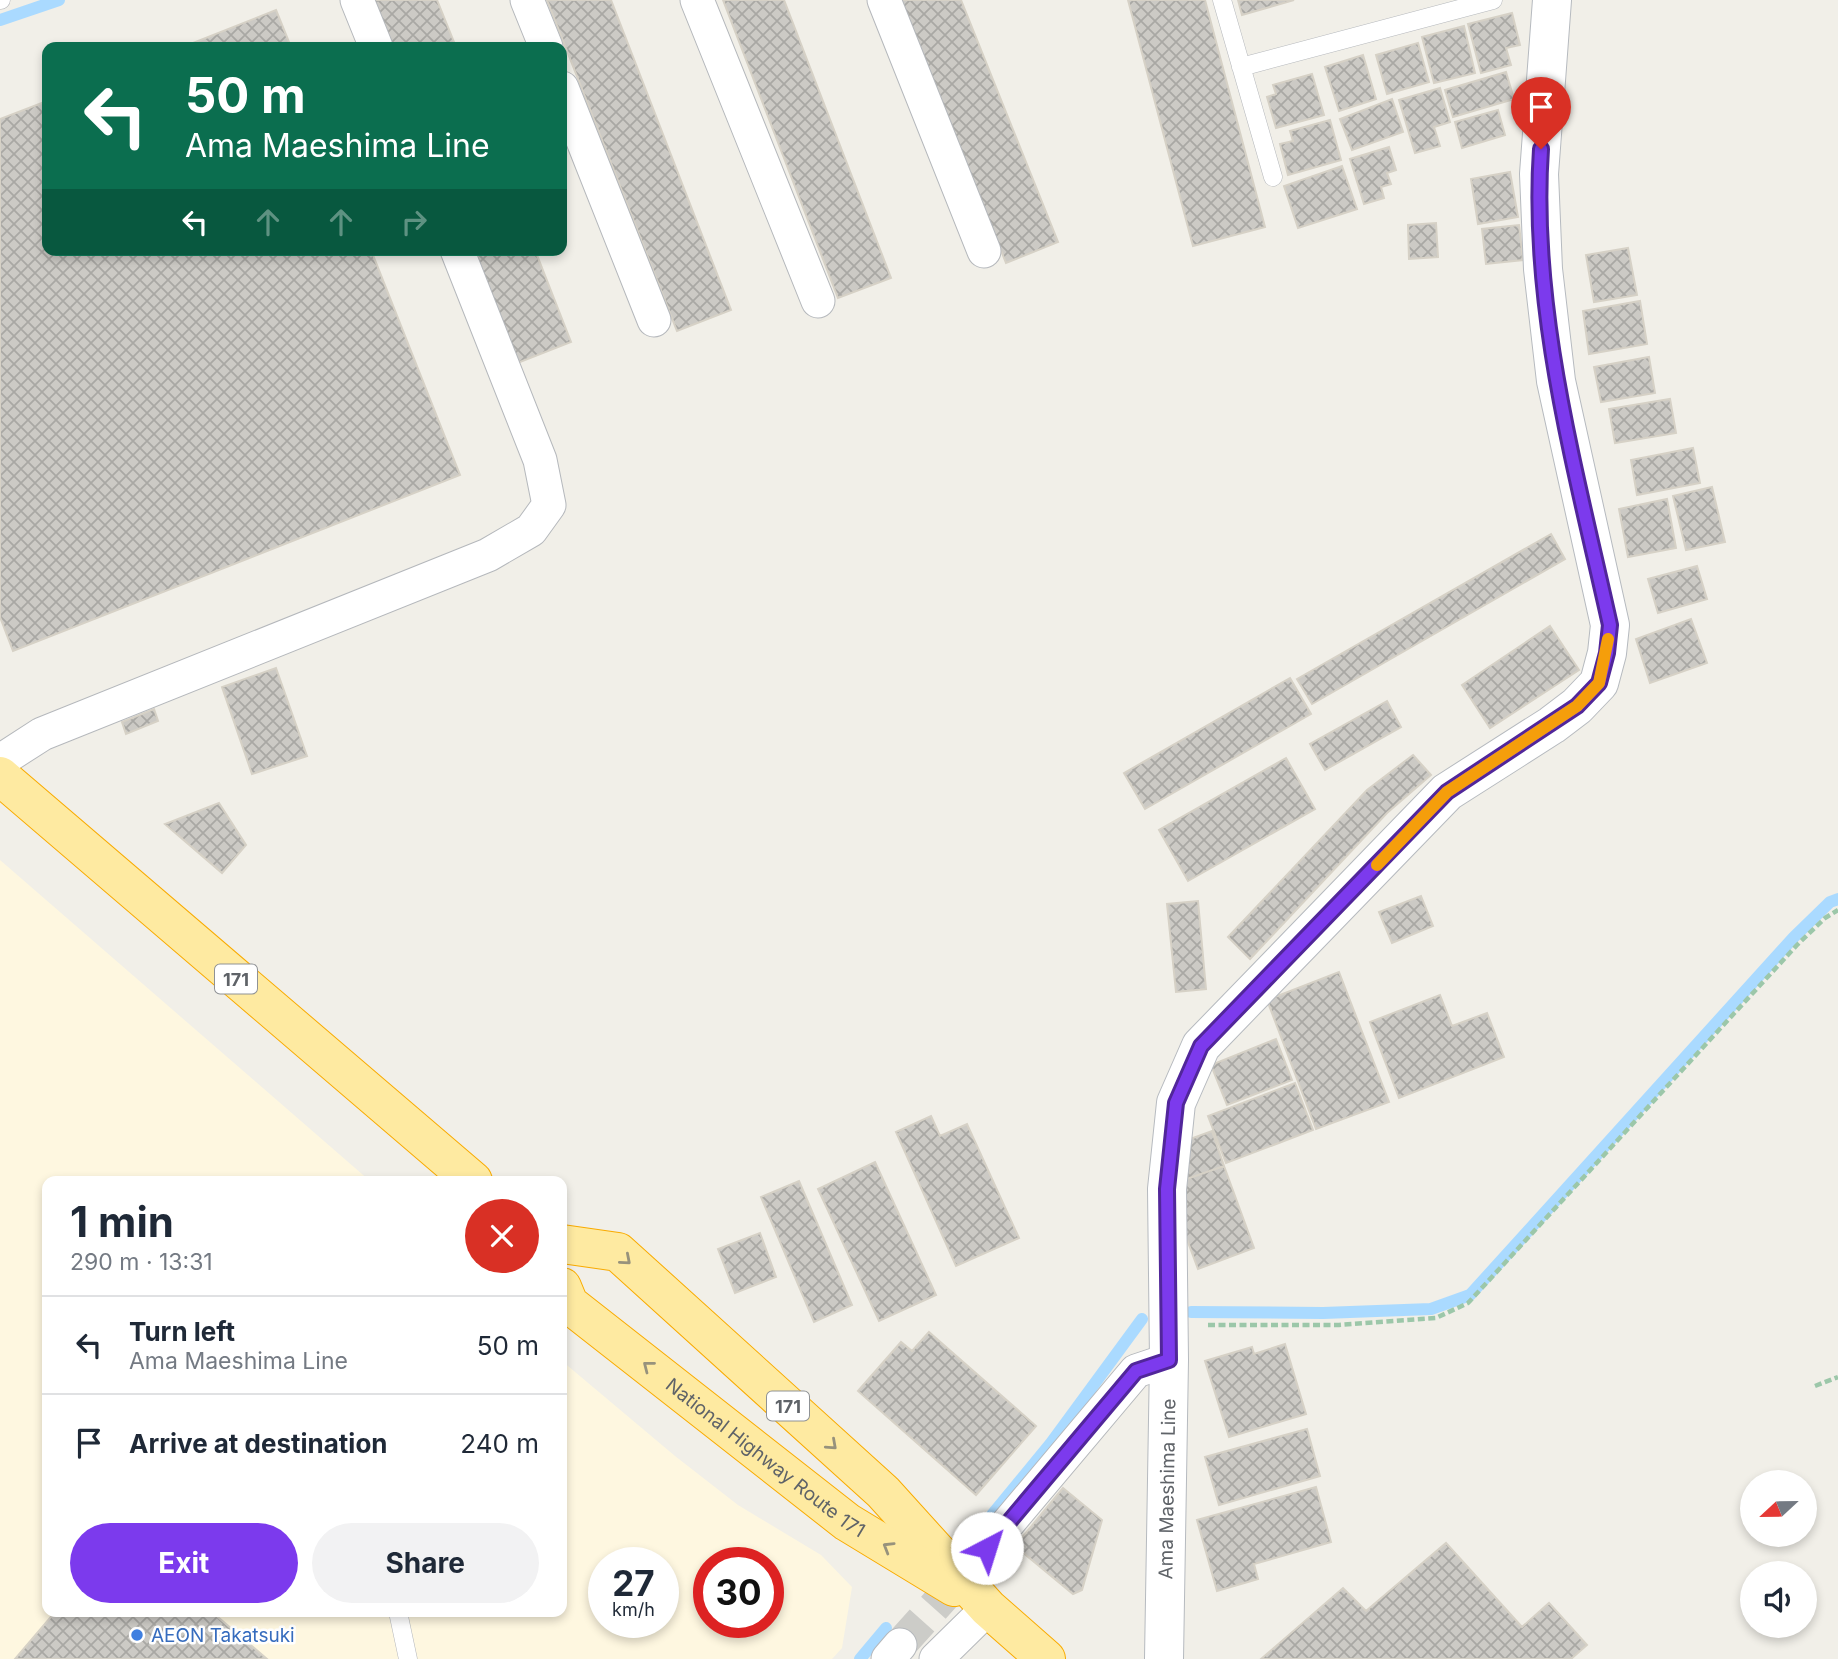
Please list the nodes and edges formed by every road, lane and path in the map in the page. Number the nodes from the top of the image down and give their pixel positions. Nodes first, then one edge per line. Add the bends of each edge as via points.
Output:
1 (357, 0) edge
2 (527, 0) edge
3 (696, 0) edge
4 (884, 0) edge
5 (1222, 0) edge
6 (1493, 0) edge
7 (1552, 0) edge
8 (374, 42) edge
9 (544, 42) edge
10 (1241, 67) junction
11 (567, 101) edge
12 (1273, 177) dead end
13 (984, 251) dead end
14 (459, 256) edge
15 (818, 301) dead end
16 (654, 320) dead end
17 (0, 761) edge
18 (0, 776) edge
19 (1838, 910) edge
20 (467, 1176) edge
21 (567, 1245) edge
22 (567, 1299) edge
23 (1169, 1342) junction
24 (1838, 1377) edge
25 (1815, 1386) dead end
26 (987, 1548) tunnel mouth
27 (988, 1608) junction
28 (399, 1617) edge
29 (408, 1659) edge
30 (936, 1659) edge
31 (1046, 1659) edge
32 (1164, 1659) edge

1 - 8 street
2 - 9 street
3 - 15 street
4 - 13 street
5 - 10 lane
6 - 10 lane
7 - 23 main road, Ama Maeshima Line via 1539,174 1543,269 1556,381 1610,625 1599,683 1552,725 1447,792 1201,1046 1176,1103 1167,1189
10 - 12 lane
11 - 16 street
14 - 17 street via 540,460 549,505 531,530 488,555 42,734
18 - 20 highway, 171
19 - 23 path via 1797,945 1468,1303 1436,1318
21 -> 27 highway, National Highway Route 171 / 171 via 618,1252 883,1492
27 -> 22 highway, National Highway Route 171 / 171 via 847,1522
23 - 26 street via 1136,1371
23 - 32 main road, Ama Maeshima Line
24 - 25 path
27 - 30 street
27 - 31 highway, National Highway Route 171 / 171
28 - 29 lane

